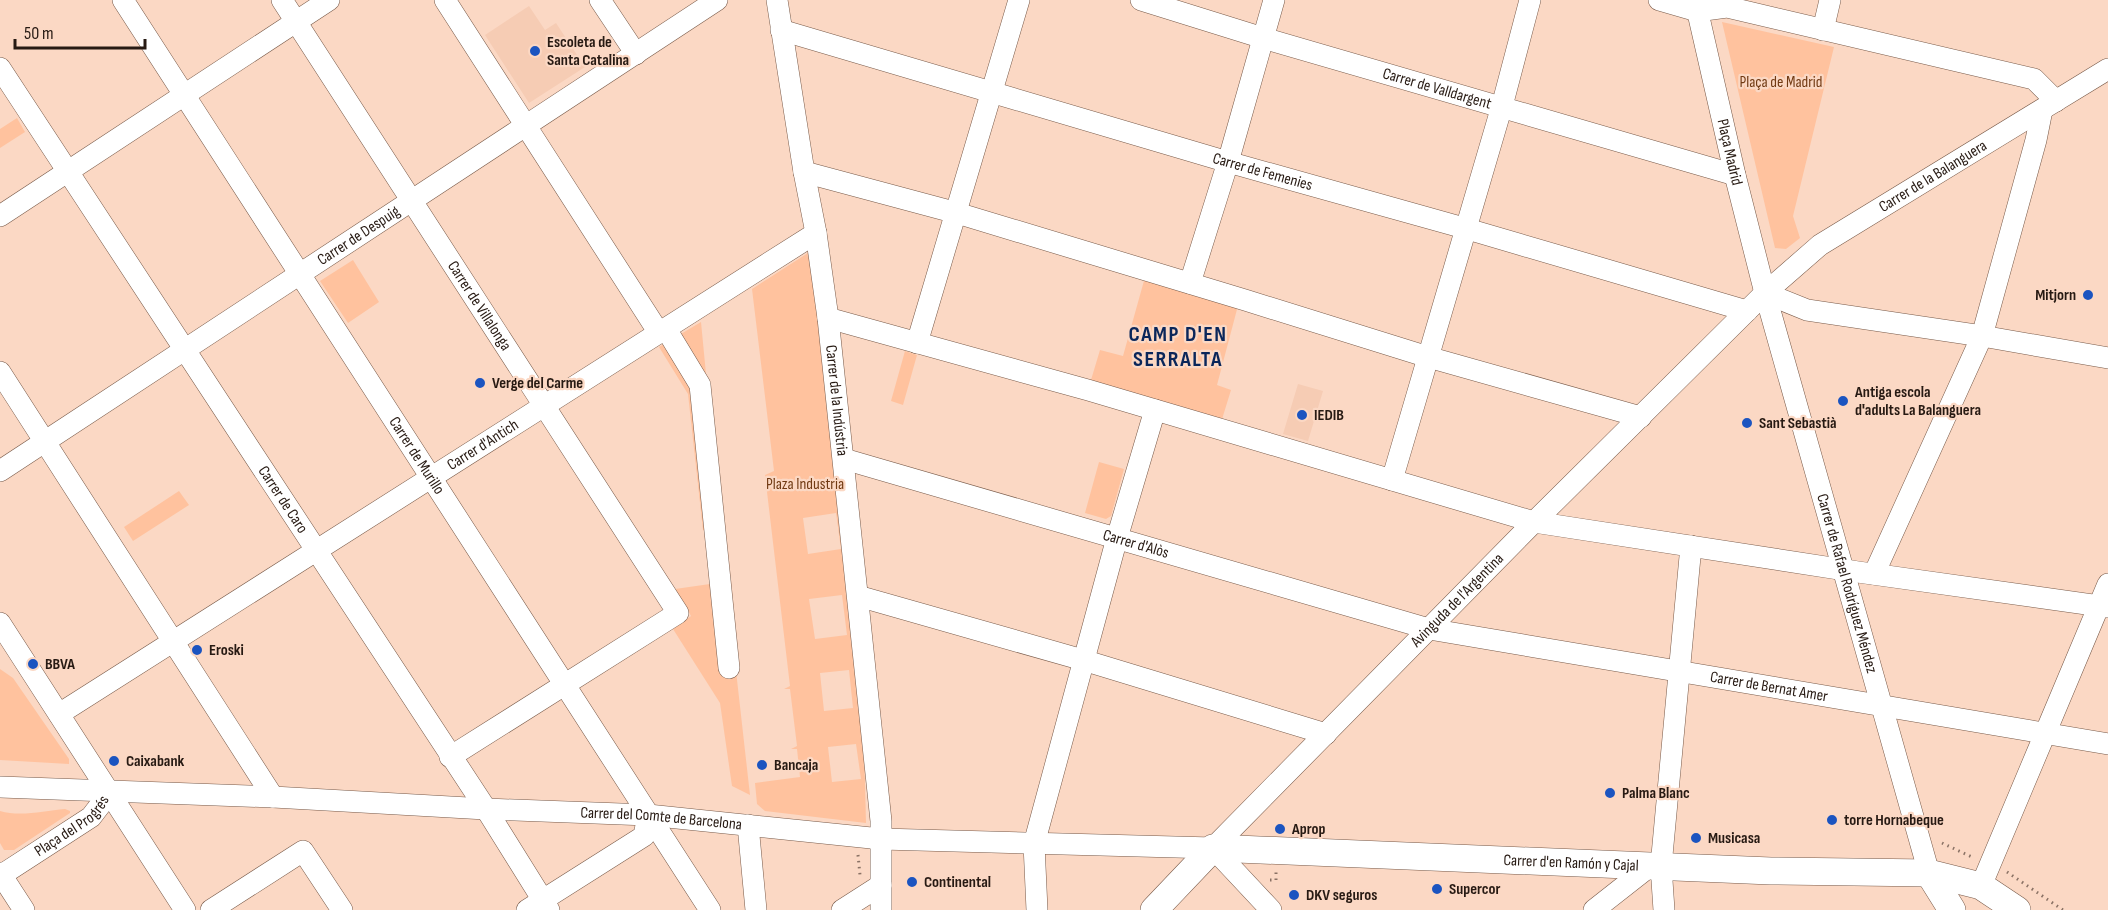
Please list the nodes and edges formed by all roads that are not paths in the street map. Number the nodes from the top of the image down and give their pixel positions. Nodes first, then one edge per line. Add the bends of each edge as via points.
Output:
1 (123, 0) edge
2 (282, 0) edge
3 (330, 0) edge
4 (445, 0) edge
5 (600, 0) edge
6 (717, 0) edge
7 (1019, 0) edge
8 (1141, 0) edge
9 (1274, 0) edge
10 (1530, 0) edge
11 (1659, 0) edge
12 (1830, 0) edge
13 (776, 1) edge
14 (1696, 5) edge
15 (296, 22) junction
16 (781, 30) junction
17 (1823, 30) junction
18 (1263, 38) junction
19 (636, 54) junction
20 (0, 68) edge
21 (2108, 69) edge
22 (990, 92) junction
23 (184, 95) junction
24 (2049, 105) junction
25 (1502, 106) junction
26 (526, 126) junction
27 (1228, 162) junction
28 (69, 170) junction
29 (804, 172) junction
30 (1735, 175) junction
31 (411, 201) junction
32 (957, 213) junction
33 (0, 216) edge
34 (1464, 228) junction
35 (816, 233) junction
36 (299, 274) junction
37 (1190, 283) junction
38 (1765, 293) junction
39 (1747, 311) junction
40 (828, 318) junction
41 (663, 331) junction
42 (1982, 336) junction
43 (917, 343) junction
44 (185, 350) junction
45 (1428, 357) junction
46 (2108, 358) edge
47 (0, 372) edge
48 (544, 406) junction
49 (1155, 410) junction
50 (1641, 417) junction
51 (45, 442) junction
52 (844, 459) junction
53 (0, 471) edge
54 (431, 478) junction
55 (1392, 480) junction
56 (1534, 522) junction
57 (1117, 538) junction
58 (1691, 546) junction
59 (316, 551) junction
60 (1842, 570) junction
61 (1874, 574) junction
62 (2108, 584) edge
63 (858, 597) junction
64 (2104, 607) edge
65 (1, 628) edge
66 (1429, 629) junction
67 (173, 642) junction
68 (1083, 660) junction
69 (729, 668) dead end
70 (1679, 672) junction
71 (564, 685) junction
72 (1882, 707) junction
73 (58, 714) junction
74 (2045, 733) junction
75 (1326, 734) junction
76 (2108, 744) edge
77 (450, 757) junction
78 (0, 787) edge
79 (108, 790) junction
80 (273, 797) junction
81 (486, 809) junction
82 (648, 815) junction
83 (748, 825) junction
84 (881, 839) junction
85 (1034, 844) junction
86 (1213, 848) junction
87 (1655, 866) junction
88 (1929, 873) junction
89 (0, 875) edge
90 (1986, 875) junction
91 (881, 885) junction
92 (540, 907) edge
93 (24, 910) edge
94 (185, 910) edge
95 (211, 910) edge
96 (342, 910) edge
97 (710, 910) edge
98 (756, 910) edge
99 (842, 910) edge
100 (881, 910) edge
101 (1037, 910) edge
102 (1154, 910) edge
103 (1271, 910) edge
104 (1594, 910) edge
105 (1664, 910) edge
106 (1952, 910) edge
107 (2017, 910) edge

1 - 23 street, Carrer de Murillo
2 - 15 street, Carrer de Villalonga
3 - 15 street
4 - 26 street
5 - 19 street
6 - 19 street, Carrer de Despuig
7 - 22 street
8 - 18 street, Carrer de Valldargent
9 - 18 street
10 - 25 street
11 - 14 street
12 - 17 street
13 - 16 street, Carrer de la Indústria
14 - 17 street via 1727,7
14 - 30 street, Plaça Madrid
15 - 23 street
15 - 31 street, Carrer de Villalonga
16 - 22 street, Carrer de Femenies
16 - 29 street, Carrer de la Indústria
17 - 24 street via 2034,79
18 - 25 street, Carrer de Valldargent
18 - 27 street
19 - 26 street, Carrer de Despuig
20 - 28 street, Carrer de Caro
21 - 24 street, Carrer de la Balanguera
22 - 27 street, Carrer de Femenies
22 - 32 street
23 - 28 street
23 - 36 street, Carrer de Murillo
24 - 38 street, Carrer de la Balanguera via 1820,245
24 - 42 street
25 - 30 street, Carrer de Valldargent
25 - 34 street
26 - 31 street, Carrer de Despuig
26 - 41 street
27 - 34 street, Carrer de Femenies
27 - 37 street
28 - 33 street
28 - 44 street, Carrer de Caro
29 - 32 street
29 - 35 street, Carrer de la Indústria
30 - 38 street, Plaça Madrid
31 - 36 street, Carrer de Despuig
31 - 48 street, Carrer de Villalonga
32 - 37 street
32 - 43 street
34 - 39 street, Carrer de Femenies
34 - 45 street
35 - 40 street, Carrer de la Indústria
35 - 41 street, Carrer d'Antich
36 - 44 street, Carrer de Despuig
36 - 54 street, Carrer de Murillo
37 - 45 street
38 - 39 street, Avinguda de l'Argentina
38 - 42 street via 1807,310
38 - 60 street, Carrer de Rafael Rodríguez Méndez
39 - 50 street, Avinguda de l'Argentina
40 - 43 street
40 - 52 street, Carrer de la Indústria
41 - 48 street, Carrer d'Antich
41 - 69 street via 700,384
42 - 46 street
42 - 61 street
43 - 49 street
44 - 51 street, Carrer de Despuig
44 - 59 street, Carrer de Caro
45 - 50 street
45 - 55 street
47 - 51 street
48 - 54 street, Carrer d'Antich
48 - 71 street, Carrer de Villalonga via 678,613
49 - 55 street
49 - 57 street
50 - 56 street, Avinguda de l'Argentina
51 - 53 street, Carrer de Despuig
51 - 67 street
52 - 57 street, Carrer d'Alòs
52 - 63 street, Carrer de la Indústria
54 - 59 street, Carrer d'Antich
54 - 71 street, Carrer de Murillo
55 - 56 street
56 - 58 street
56 - 66 street, Avinguda de l'Argentina
57 - 66 street, Carrer d'Alòs
57 - 68 street
58 - 60 street
58 - 70 street
59 - 67 street, Carrer d'Antich
59 - 77 street, Carrer de Caro
60 - 61 street
60 - 72 street, Carrer de Rafael Rodríguez Méndez
61 - 64 street
62 - 64 street
63 - 68 street
63 - 84 street, Carrer de la Indústria
64 - 74 street
65 - 73 street
66 - 70 street, Carrer de Bernat Amer
66 - 75 street, Avinguda de l'Argentina
67 - 73 street, Carrer d'Antich
67 - 80 street
68 - 75 street
68 - 85 street
70 - 72 street, Carrer de Bernat Amer
70 - 87 street
71 - 77 street
71 - 82 street, Carrer de Murillo
72 - 74 street, Carrer de Bernat Amer
72 - 88 street, Carrer de Rafael Rodríguez Méndez
73 - 79 street
74 - 76 street, Carrer de Bernat Amer
74 - 90 street
75 - 86 street, Avinguda de l'Argentina
77 - 81 street, Carrer de Caro
78 - 79 street, Plaça del Progrés
79 - 80 street, Carrer del Comte de Barcelona
79 - 89 street, Plaça del Progrés via 91,817
79 - 94 street
80 - 81 street, Carrer del Comte de Barcelona
81 - 82 street, Carrer del Comte de Barcelona
81 - 92 street, Carrer de Caro
82 - 83 street, Carrer del Comte de Barcelona
82 - 92 street via 644,836
82 - 97 street, Carrer de Murillo
83 - 84 street, Carrer del Comte de Barcelona
83 - 98 street
84 - 85 street, Carrer del Comte de Barcelona
84 - 91 street, Carrer de la Indústria
85 - 86 street, Carrer del Comte de Barcelona
85 - 101 street
86 - 87 main road, Carrer d'en Ramón y Cajal
86 - 102 main road, Avinguda de l'Argentina
86 - 103 street
87 - 88 main road, Carrer d'en Ramón y Cajal
87 - 104 street
87 - 105 street
88 - 90 main road, Carrer d'en Ramón y Cajal
88 - 106 main road
89 - 93 street
90 - 107 main road, Carrer d'en Ramón y Cajal
91 - 99 street
91 - 100 street, Carrer de la Indústria
95 - 96 street via 303,851

